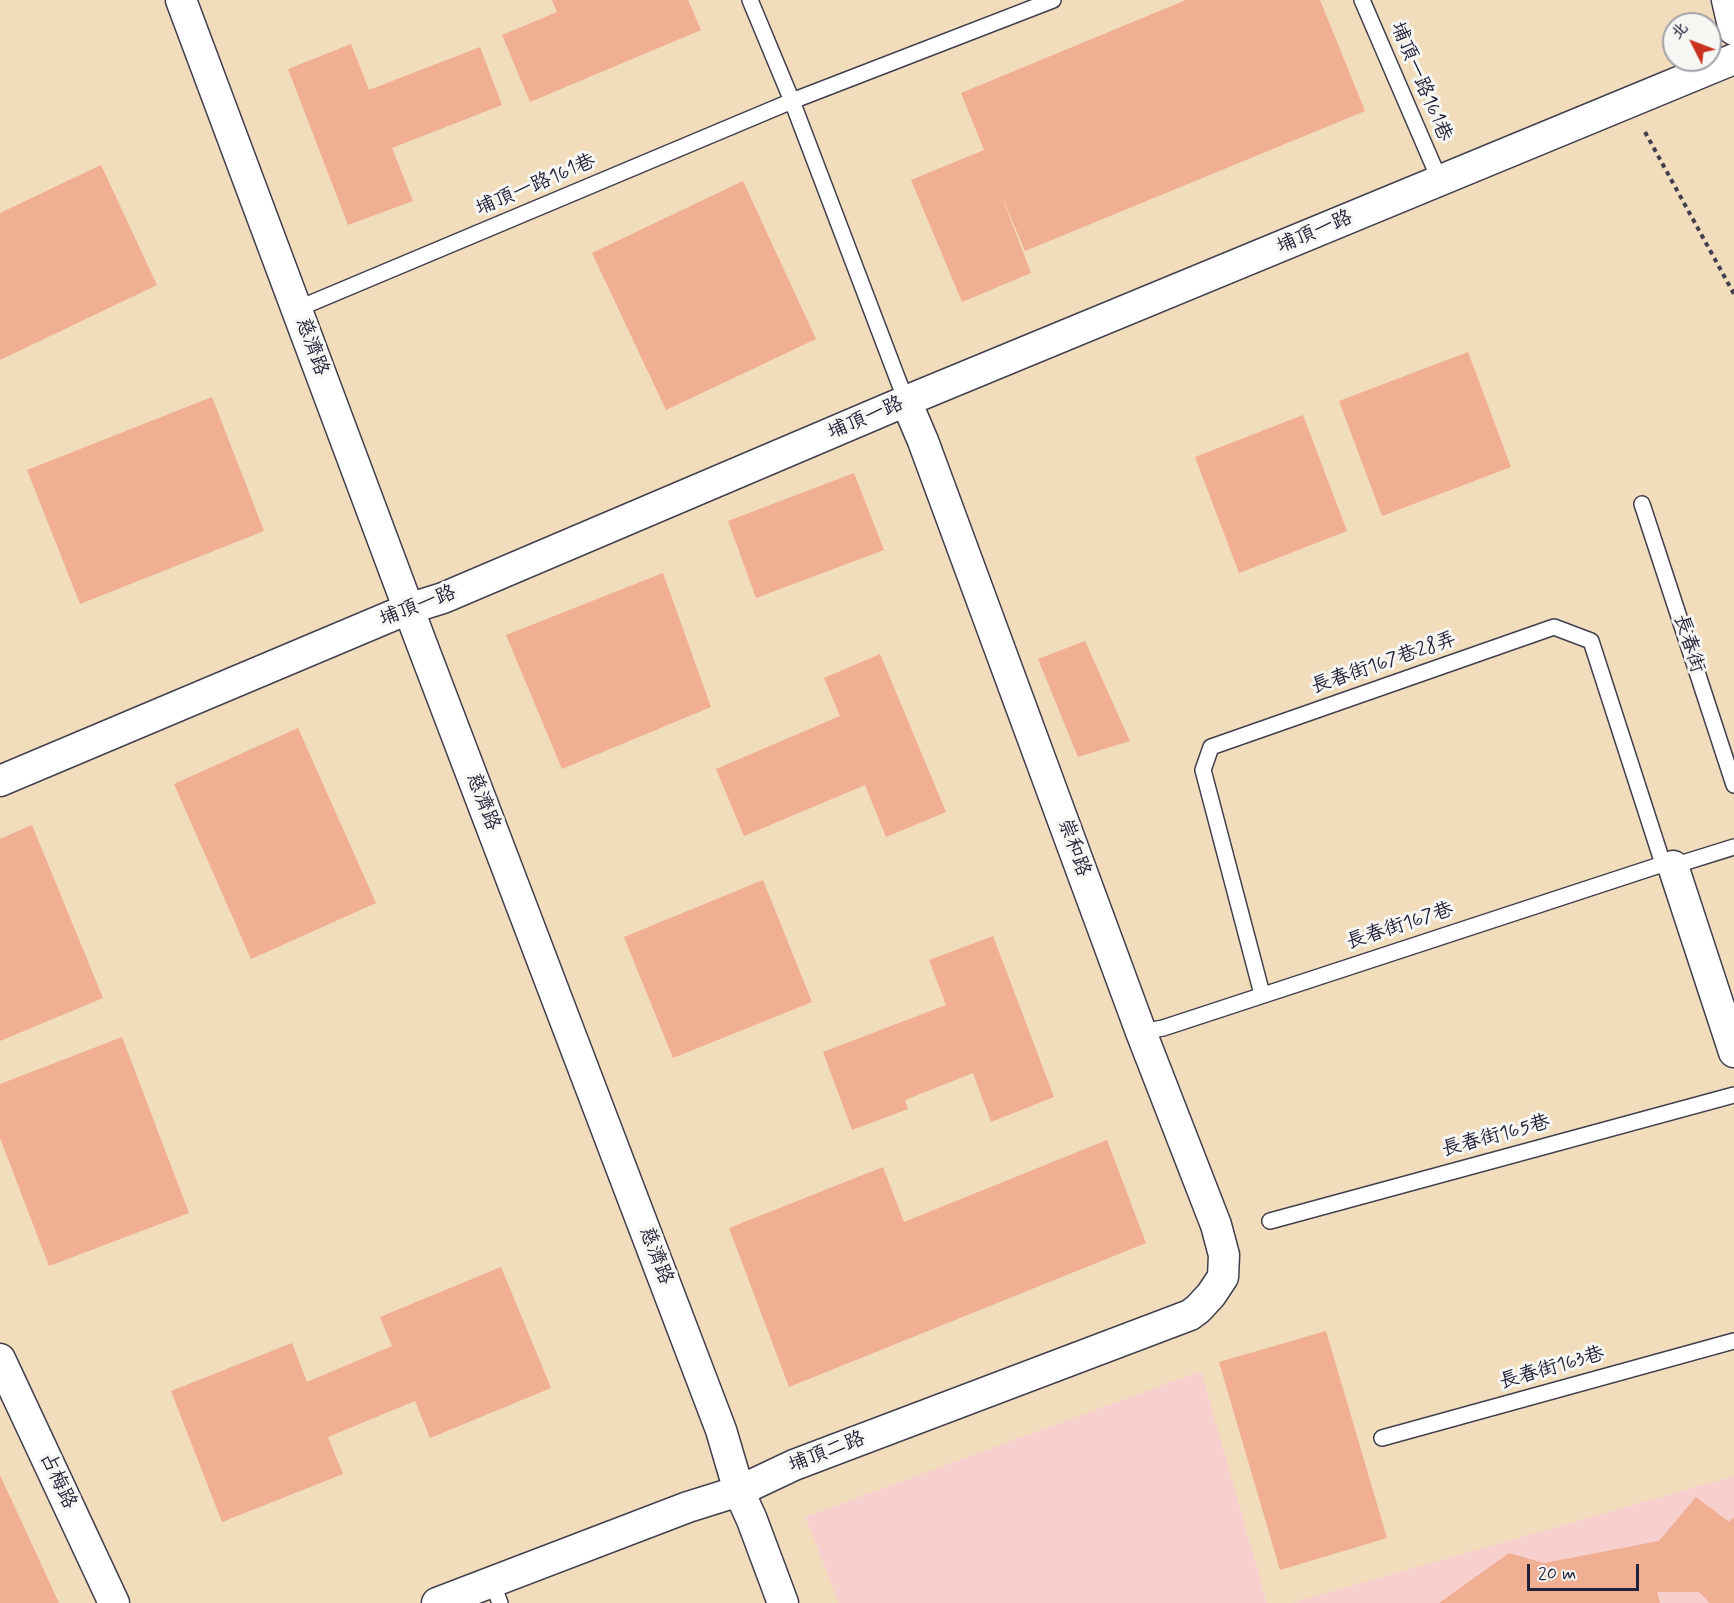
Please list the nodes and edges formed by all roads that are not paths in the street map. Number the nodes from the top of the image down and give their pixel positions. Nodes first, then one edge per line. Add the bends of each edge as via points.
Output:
1 (182, 0) edge
2 (750, 0) edge
3 (1053, 0) edge
4 (1362, 0) edge
5 (1727, 0) edge
6 (1734, 30) edge
7 (1734, 59) edge
8 (792, 101) junction
9 (1440, 181) junction
10 (297, 309) junction
11 (906, 401) junction
12 (1642, 504) dead end
13 (408, 609) junction
14 (0, 782) edge
15 (1734, 785) edge
16 (1734, 847) edge
17 (1668, 865) junction
18 (1262, 994) junction
19 (1141, 1032) junction
20 (1732, 1039) edge
21 (1734, 1095) edge
22 (1270, 1221) dead end
23 (1211, 1295) joint
24 (1734, 1341) edge
25 (0, 1359) edge
26 (1382, 1438) dead end
27 (739, 1491) junction
28 (496, 1593) edge
29 (114, 1603) edge
30 (436, 1603) edge
31 (783, 1603) edge

1 - 10 street, 慈濟路
2 - 8 lane
3 - 8 lane, 埔頂一路161巷
4 - 9 lane, 埔頂一路161巷
5 - 6 street
7 - 9 street, 埔頂一路
8 - 10 lane, 埔頂一路161巷
8 - 11 lane
9 - 11 street, 埔頂一路
10 - 13 street, 慈濟路
11 - 13 street, 埔頂一路 via 443,598
11 - 19 street, 崇和路
12 - 15 lane, 長春街
13 - 14 street, 埔頂一路
13 - 27 street, 慈濟路 via 721,1430
16 - 17 lane, 長春街167巷
17 - 18 lane, 長春街167巷
17 - 18 lane, 長春街167巷28弄 via 1591,641 1554,627 1211,747 1203,770
17 - 20 street
18 - 19 lane, 長春街167巷
19 - 23 street, 崇和路 via 1224,1255 1223,1277
21 - 22 lane, 長春街165巷
23 - 27 street, 埔頂二路 via 1190,1315 794,1465
24 - 26 lane, 長春街163巷
25 - 29 street, 占梅路
27 - 28 street, 埔頂二路 via 688,1507
27 - 31 street, 慈濟路
28 - 30 street, 埔頂二路

